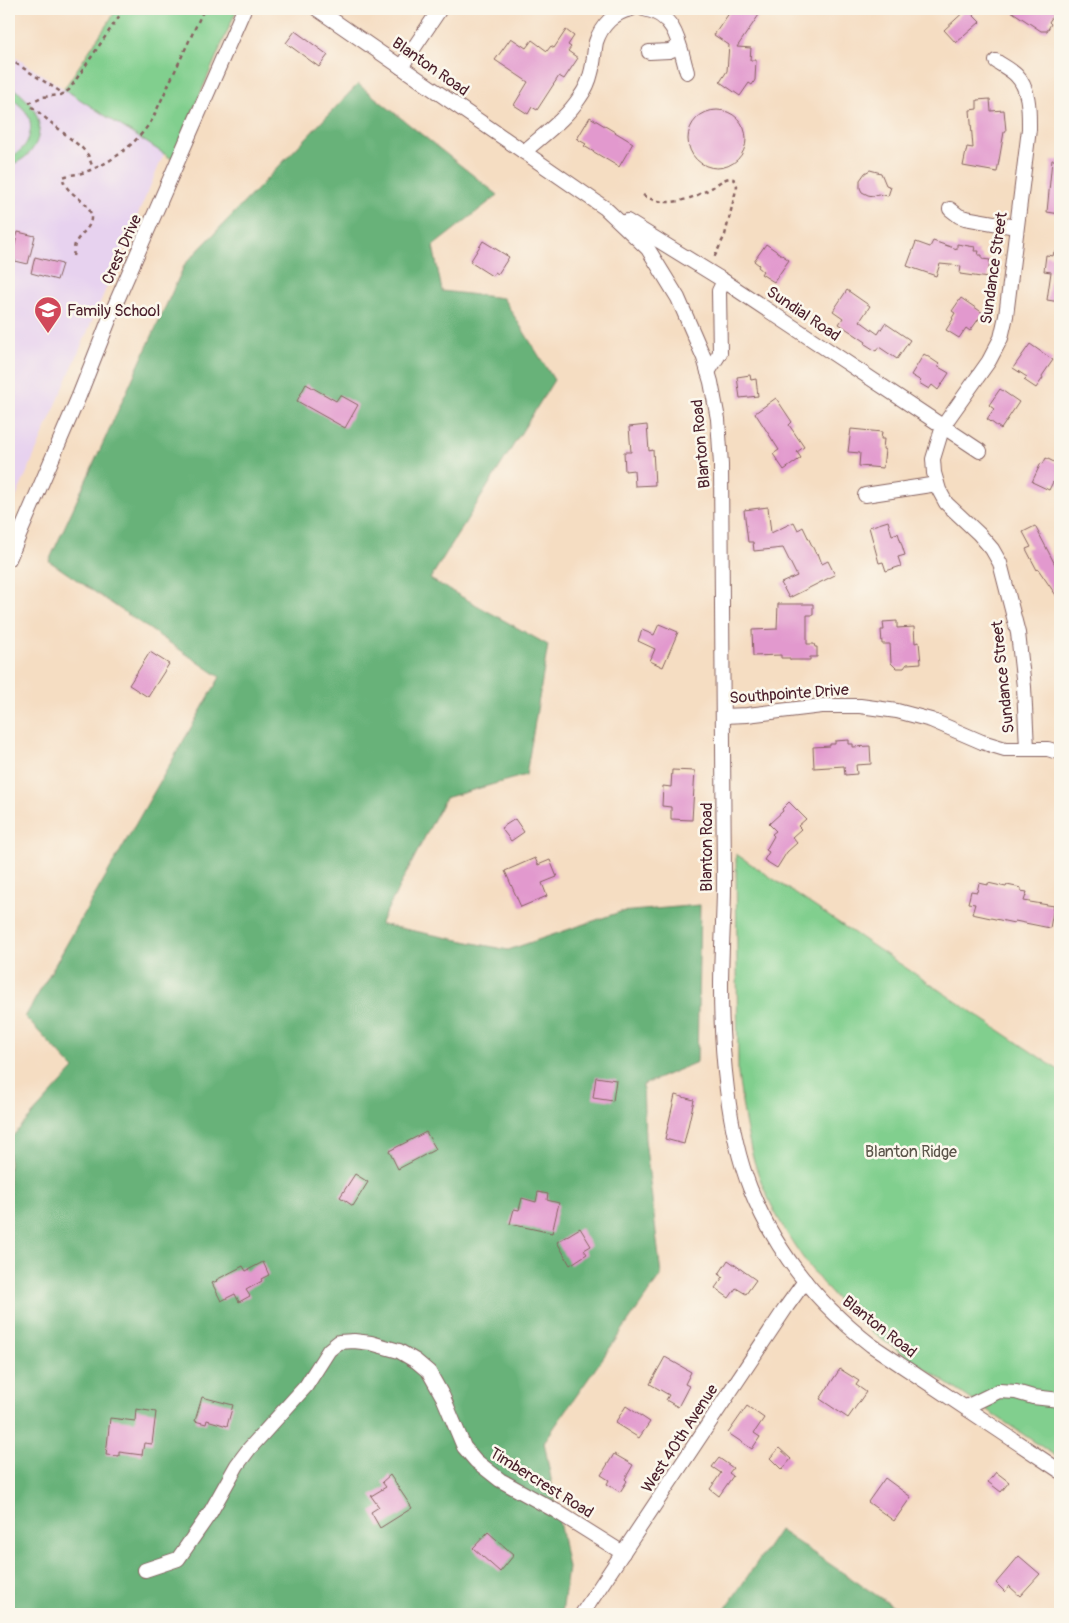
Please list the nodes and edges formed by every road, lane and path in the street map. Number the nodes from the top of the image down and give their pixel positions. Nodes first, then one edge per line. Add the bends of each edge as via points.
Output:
1 (124, 9) edge
2 (204, 9) edge
3 (244, 9) edge
4 (317, 9) edge
5 (440, 9) edge
6 (630, 9) edge
7 (644, 9) edge
8 (679, 47) junction
9 (649, 52) dead end
10 (9, 59) edge
11 (996, 61) dead end
12 (401, 67) junction
13 (687, 72) dead end
14 (64, 94) junction
15 (30, 104) dead end
16 (32, 107) dead end
17 (524, 152) junction
18 (93, 168) junction
19 (643, 195) dead end
20 (605, 208) junction
21 (950, 209) dead end
22 (1016, 227) junction
23 (73, 256) dead end
24 (707, 270) junction
25 (724, 281) junction
26 (708, 372) junction
27 (943, 426) junction
28 (980, 451) dead end
29 (937, 484) junction
30 (864, 495) dead end
31 (9, 559) edge
32 (723, 716) junction
33 (1027, 748) junction
34 (1060, 753) edge
35 (805, 1282) junction
36 (1060, 1400) edge
37 (966, 1408) junction
38 (1060, 1471) edge
39 (623, 1553) junction
40 (145, 1570) dead end
41 (582, 1614) edge

1 - 14 path
2 - 18 path via 149,124 127,148
3 - 31 street, Crest Drive
4 - 12 street, Blanton Road
5 - 12 street
6 - 17 street via 610,18 602,28 591,74 578,100
7 - 8 street via 656,12 668,21
8 - 9 street
8 - 13 street
10 - 14 path
11 - 22 street, Sundance Street via 1023,84 1029,111
12 - 17 street, Blanton Road
14 - 15 path via 42,97
16 - 18 path via 82,148
17 - 20 street, Blanton Road
18 - 23 path via 62,179 92,216 87,230 75,243
19 - 24 path via 655,202 676,202 727,179 735,180 737,186 728,227
20 - 24 street, Sundial Road
20 - 26 street, Blanton Road via 648,250 661,270 678,298
21 - 22 street via 965,218
22 - 27 street, Sundance Street via 1001,338 989,361
24 - 25 street, Sundial Road
25 - 26 street via 718,294 720,353
25 - 27 street, Sundial Road
26 - 32 street, Blanton Road via 718,419 721,465
27 - 28 street, Sundial Road
27 - 29 street, Sundance Street via 932,459
29 - 30 street
29 - 33 street, Sundance Street via 946,503 979,534 1000,563 1018,633
32 - 33 street, Southpointe Drive via 822,706 860,706 931,720 1005,749
32 - 35 street, Blanton Road via 721,1010 729,1101 736,1142 750,1188 775,1237
33 - 34 street, Southpointe Drive
35 - 37 street, Blanton Road via 851,1330
35 - 39 street, West 40th Avenue
36 - 37 street via 999,1391
37 - 38 street, Blanton Road
39 - 40 street, Timbercrest Road via 500,1480 476,1461 464,1447 429,1372 416,1361 399,1351 354,1341 340,1342 329,1350 306,1386 237,1465 210,1513 178,1559
39 - 41 street, West 40th Avenue

